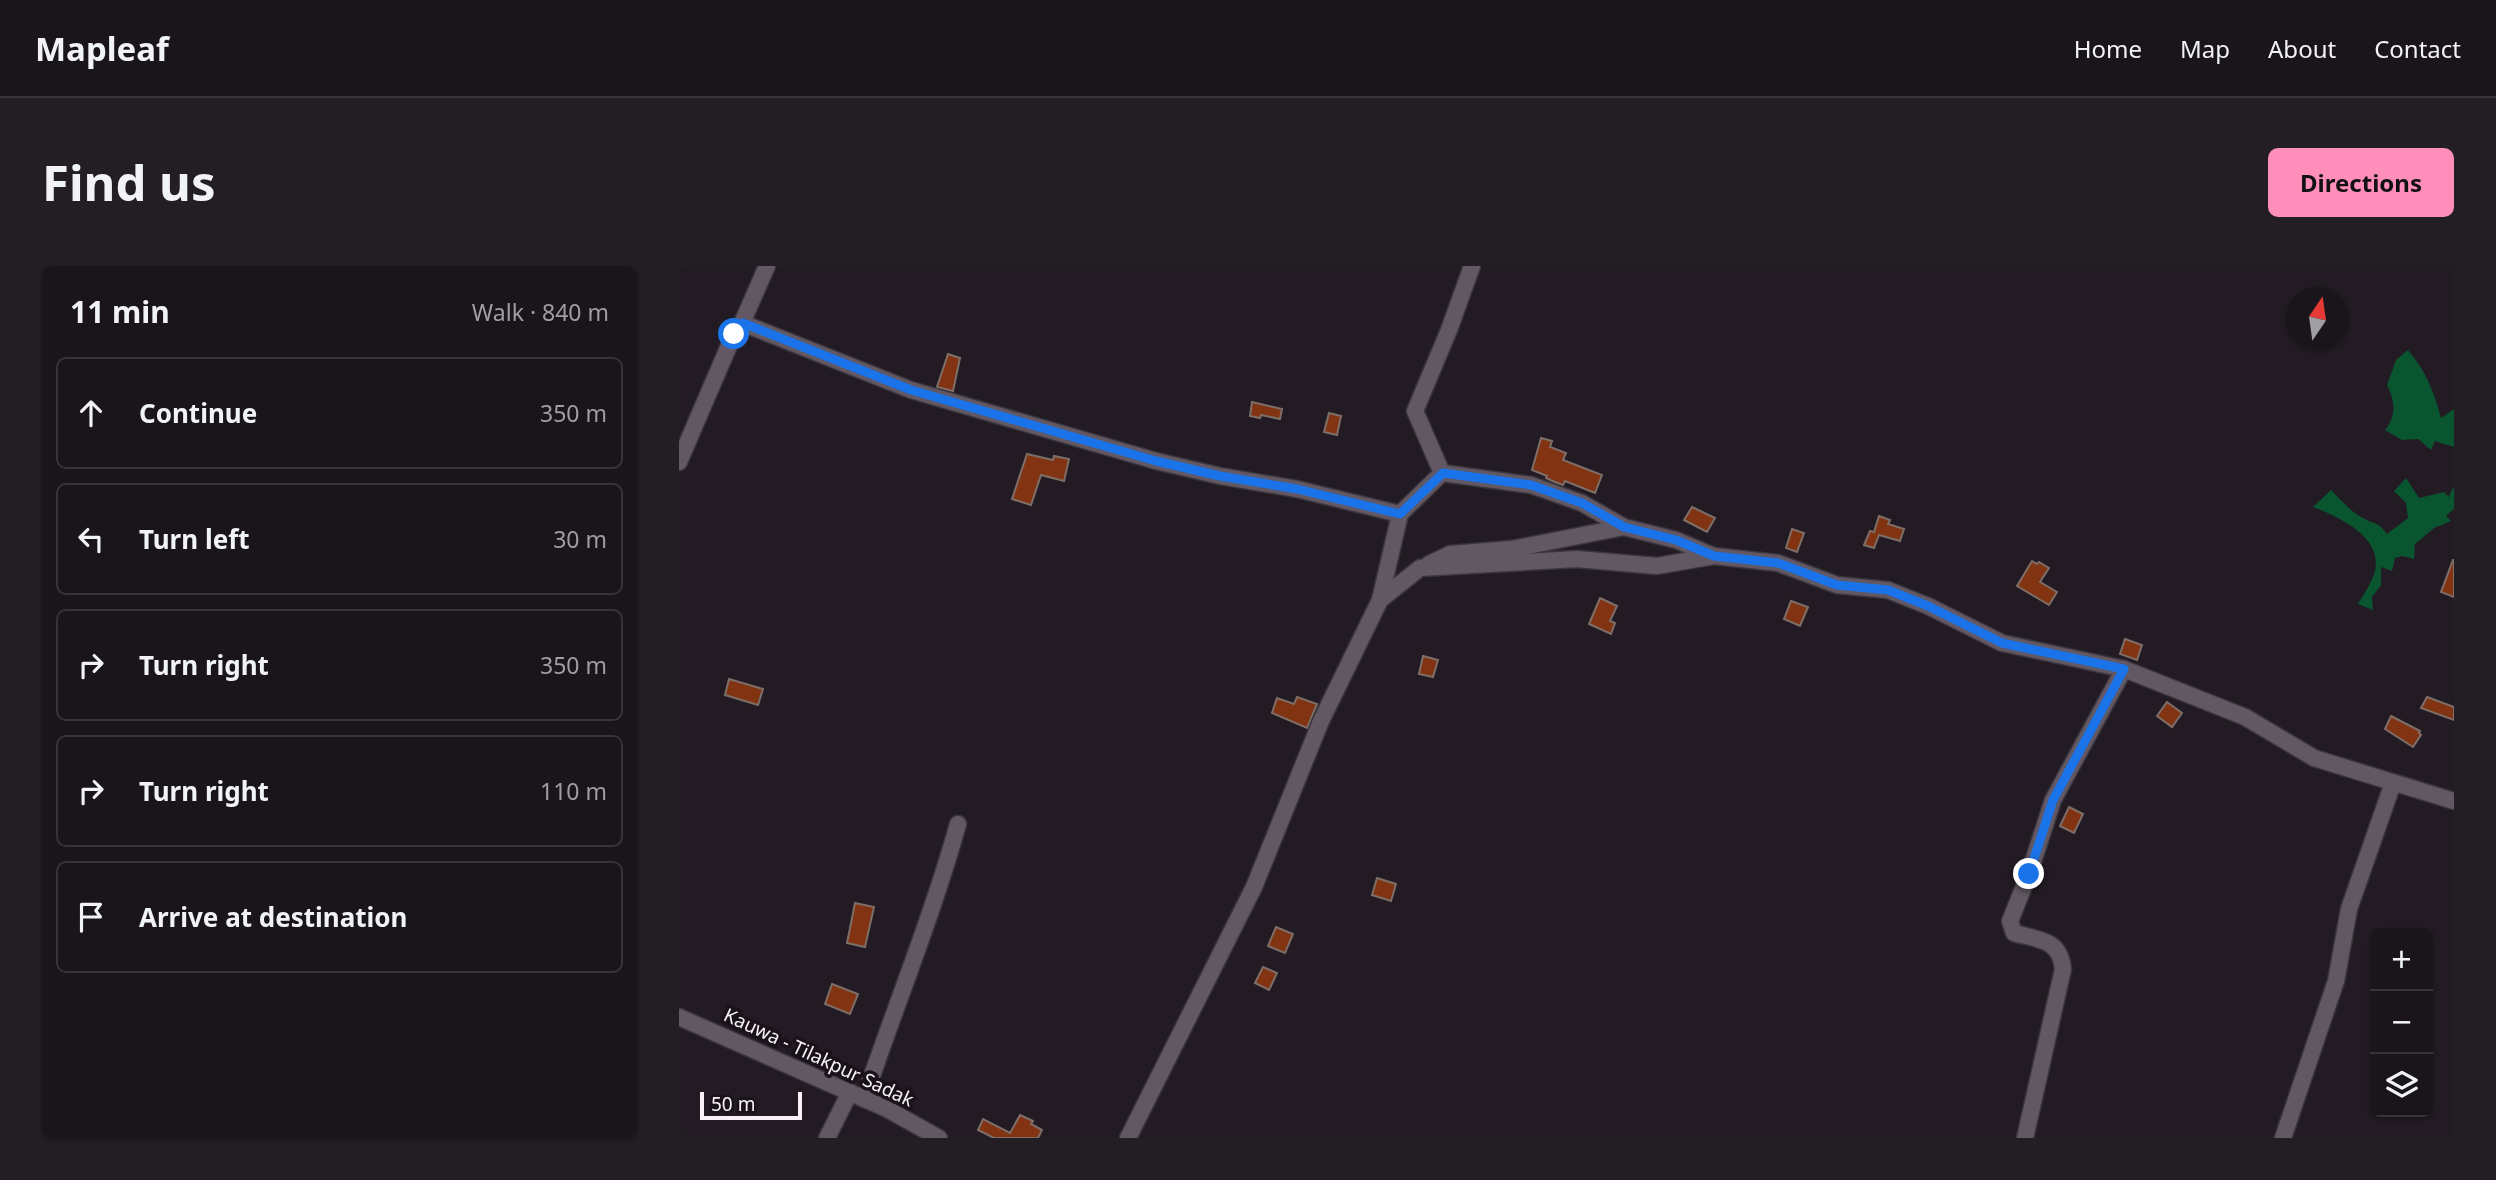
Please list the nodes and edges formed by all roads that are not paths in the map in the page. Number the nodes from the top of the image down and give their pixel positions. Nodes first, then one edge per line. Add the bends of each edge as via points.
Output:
1 (767, 266) edge
2 (1472, 266) edge
3 (743, 323) junction
4 (679, 462) edge
5 (1443, 473) junction
6 (1400, 514) junction
7 (1624, 527) junction
8 (1714, 556) junction
9 (1420, 568) junction
10 (1380, 600) junction
11 (2124, 669) junction
12 (2393, 783) junction
13 (2454, 801) edge
14 (958, 824) dead end
15 (679, 1017) edge
16 (857, 1095) junction
17 (827, 1138) edge
18 (939, 1138) edge
19 (1128, 1138) edge
20 (2025, 1138) edge
21 (2283, 1138) edge

1 - 3 street
2 - 5 street via 1415,411
3 - 4 street via 734,334
3 - 6 street via 911,390 1156,461
5 - 6 street
5 - 7 street via 1531,485 1582,503
6 - 10 street
7 - 8 street via 1676,540
7 - 9 street via 1512,550 1450,554
8 - 9 street via 1657,566 1577,559
8 - 11 street via 1778,563 1837,585 1888,590 2002,643
9 - 10 street
10 - 19 street via 1321,721 1254,887
11 - 12 street via 2245,717 2314,758
11 - 20 street via 2053,800 2010,921 2014,933 2054,945 2062,956 2063,969
12 - 13 street
12 - 21 street via 2349,909 2336,981
14 - 16 street via 898,998
15 - 16 street, Kauwa - Tilakpur Sadak
16 - 17 street
16 - 18 street, Kauwa - Tilakpur Sadak

